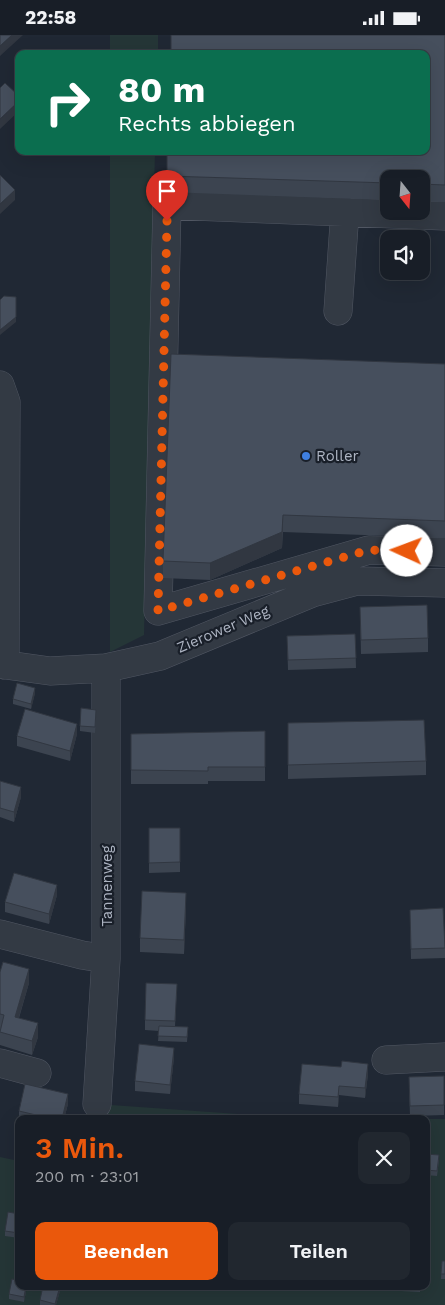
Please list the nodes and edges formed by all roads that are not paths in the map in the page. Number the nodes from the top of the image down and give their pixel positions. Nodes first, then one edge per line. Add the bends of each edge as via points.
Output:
1 (345, 211) junction
2 (445, 216) edge
3 (338, 311) dead end
4 (0, 385) edge
5 (445, 552) edge
6 (445, 583) edge
7 (3, 665) edge
8 (106, 669) junction
9 (0, 934) edge
10 (106, 959) junction
11 (445, 1057) edge
12 (386, 1060) dead end
13 (0, 1063) edge
14 (38, 1073) dead end
15 (97, 1104) dead end

1 - 2 street
1 - 3 street
1 - 5 street via 167,205 158,611 369,550
4 - 7 street via 6,402
6 - 8 street, Zierower Weg via 348,583 312,593 160,656
7 - 8 street, Zierower Weg via 50,671
8 - 10 street, Tannenweg
9 - 10 street
10 - 15 street, Tannenweg
11 - 12 street
13 - 14 street

